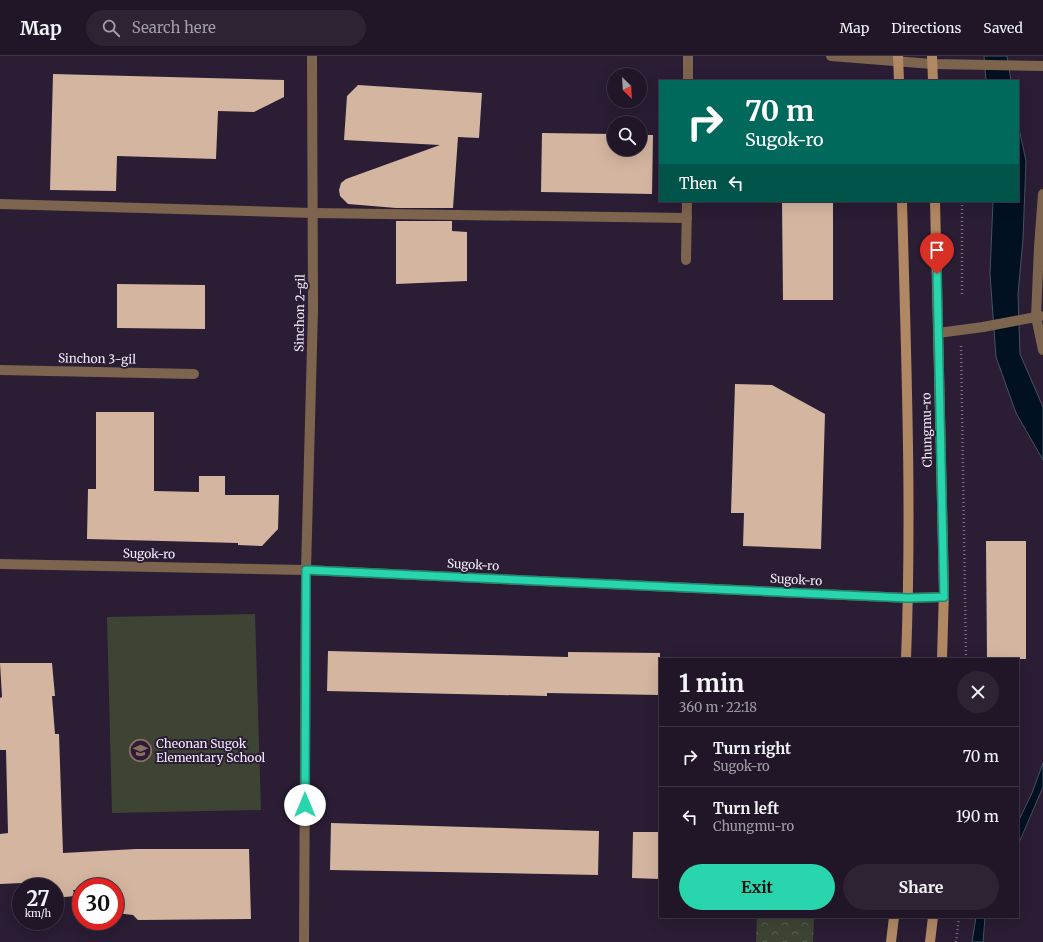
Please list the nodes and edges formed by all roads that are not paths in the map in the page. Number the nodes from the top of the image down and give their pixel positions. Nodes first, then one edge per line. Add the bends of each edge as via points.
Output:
1 (312, 56) edge
2 (688, 56) edge
3 (831, 56) edge
4 (898, 58) edge
5 (932, 60) edge
6 (1043, 66) edge
7 (688, 80) edge
8 (899, 80) edge
9 (933, 80) edge
10 (1043, 194) edge
11 (687, 202) edge
12 (902, 202) edge
13 (935, 202) edge
14 (0, 204) edge
15 (313, 213) junction
16 (686, 218) junction
17 (686, 260) dead end
18 (1040, 317) edge
19 (938, 333) junction
20 (1043, 350) edge
21 (0, 370) edge
22 (194, 374) dead end
23 (0, 564) edge
24 (306, 570) junction
25 (944, 597) junction
26 (908, 598) junction
27 (906, 658) edge
28 (942, 658) edge
29 (894, 918) edge
30 (933, 918) edge
31 (304, 942) edge
32 (891, 942) edge
33 (930, 942) edge

1 - 15 street, Sinchon 2-gil
2 - 7 street
3 - 4 street
4 - 5 street
4 - 8 main road
5 - 6 street via 970,65
5 - 9 main road
10 - 18 street via 1038,247
11 - 16 street
12 - 26 main road, Chungmu-ro
13 - 19 main road, Chungmu-ro
14 - 15 street
15 - 16 street
15 - 24 street, Sinchon 2-gil
16 - 17 street
18 - 19 street via 983,328
18 - 20 street
19 - 25 main road, Chungmu-ro
21 - 22 street, Sinchon 3-gil
23 - 24 street, Sugok-ro
24 - 26 street, Sugok-ro
24 - 31 street, Sinchon 2-gil
25 - 26 street, Sugok-ro
25 - 28 main road, Chungmu-ro
26 - 27 main road, Chungmu-ro
29 - 32 main road
30 - 33 main road

